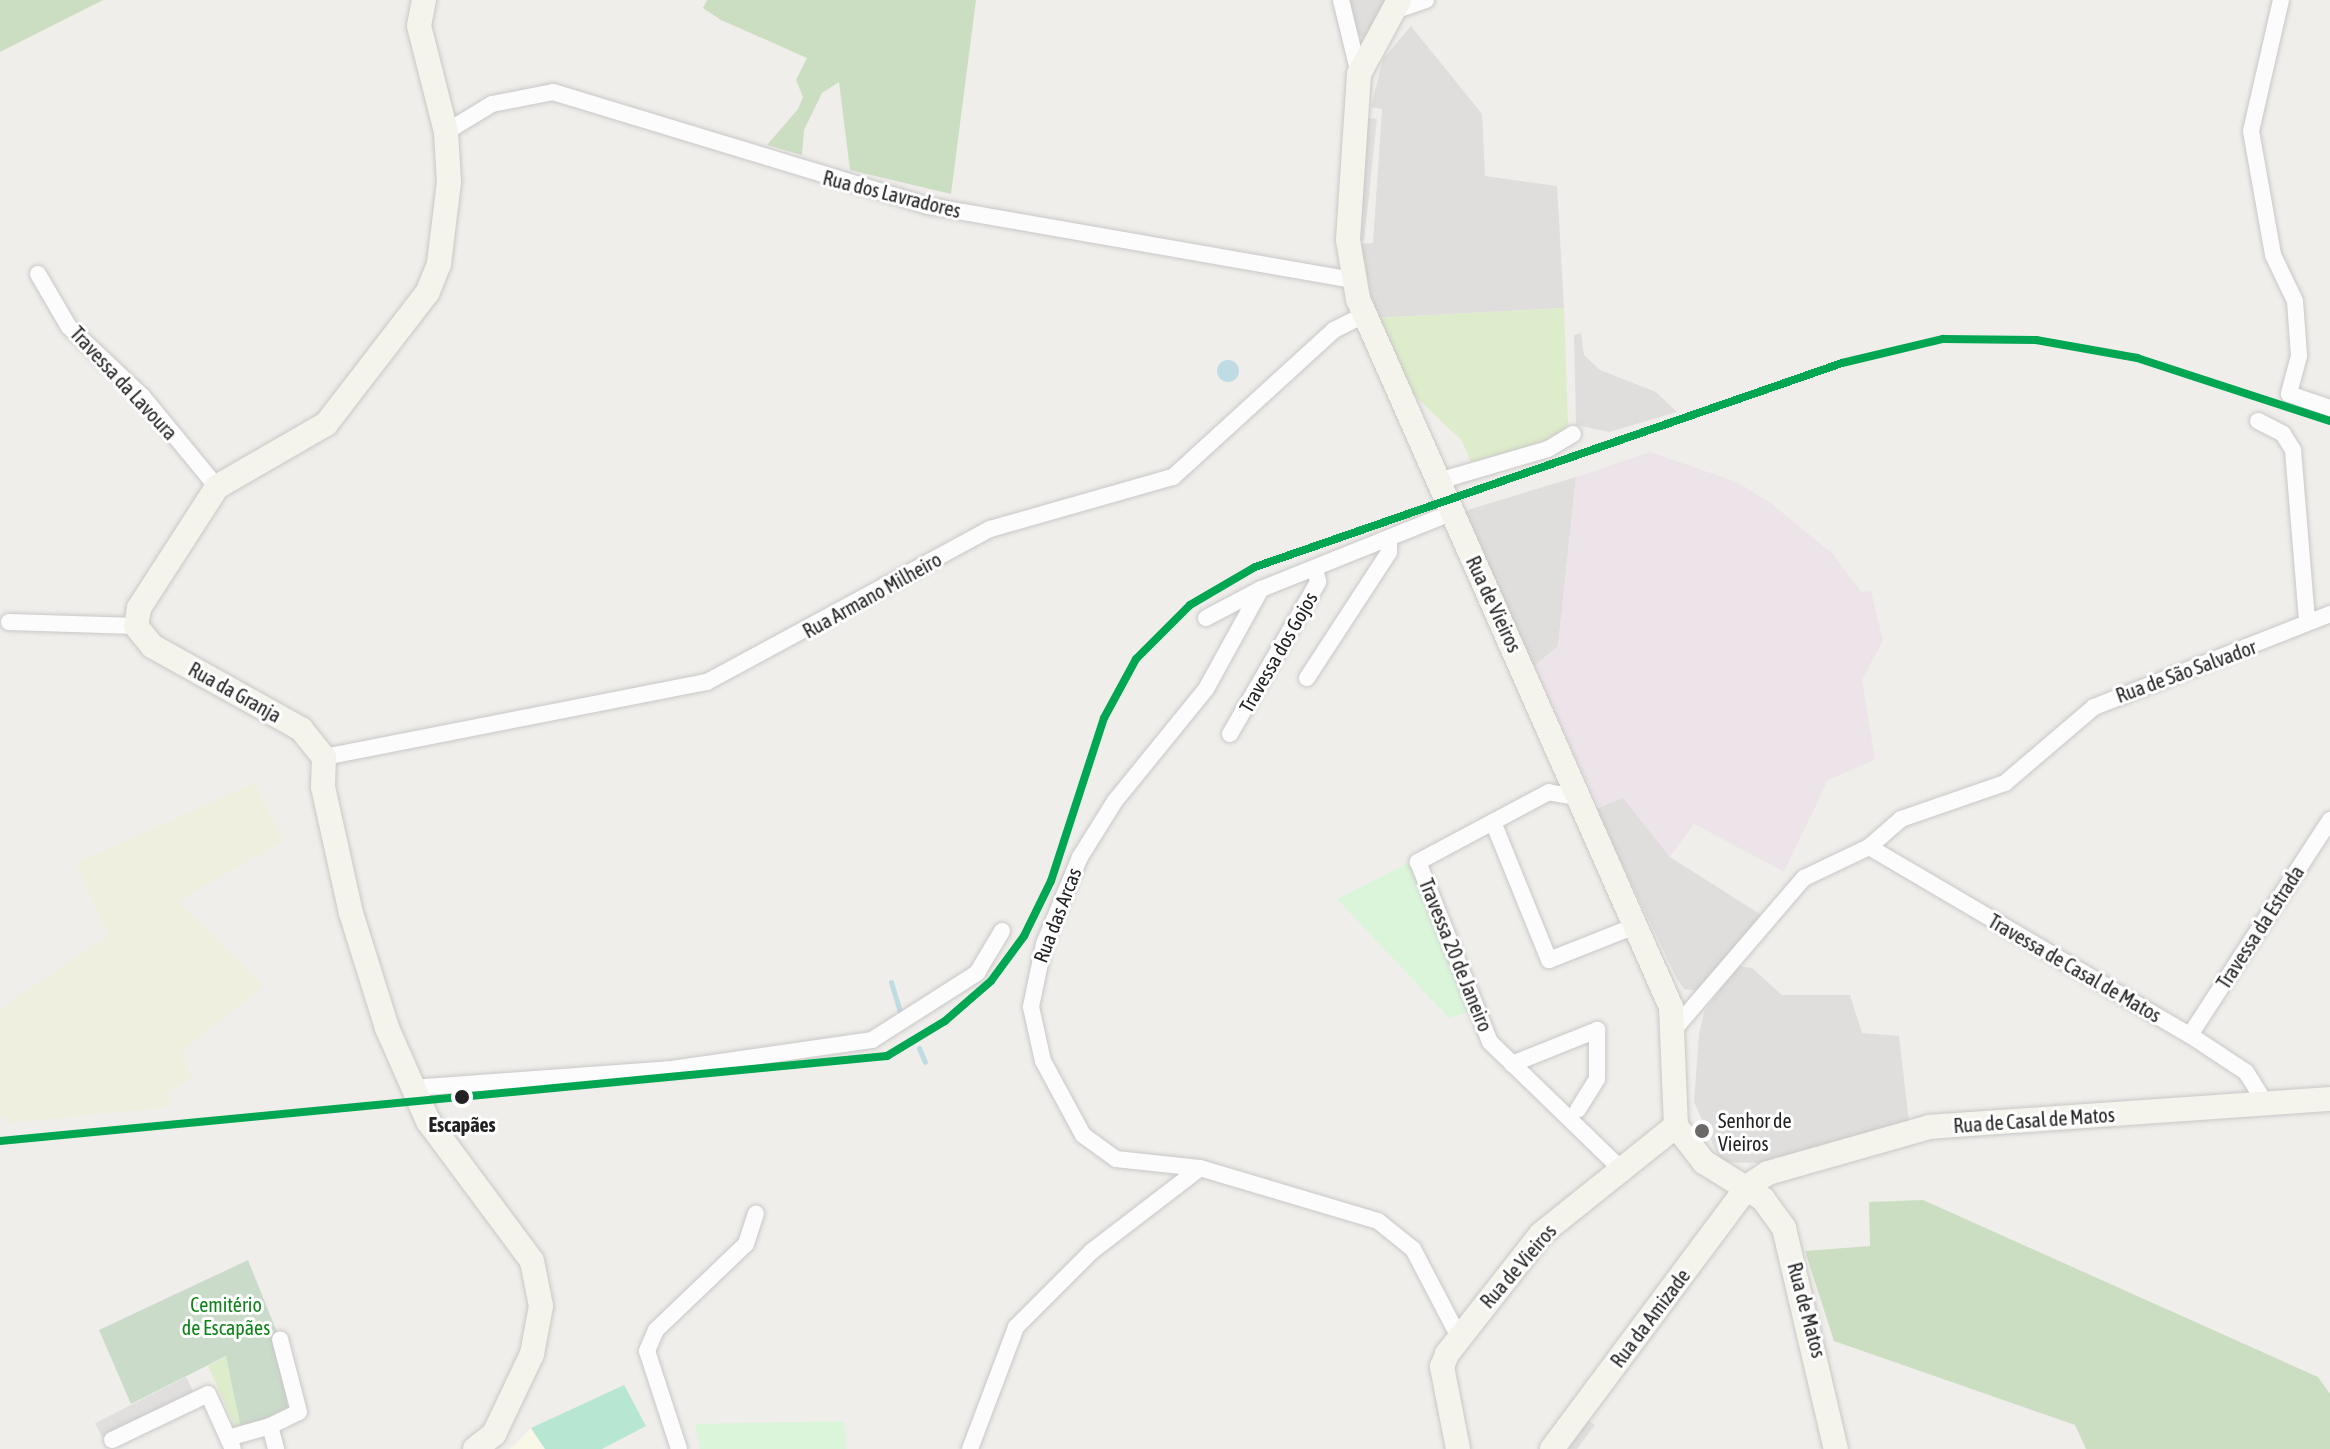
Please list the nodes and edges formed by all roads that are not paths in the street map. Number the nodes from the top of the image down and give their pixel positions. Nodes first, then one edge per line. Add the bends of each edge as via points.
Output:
1 (424, 0) edge
2 (1341, 0) edge
3 (1426, 0) edge
4 (2281, 0) edge
5 (1396, 5) edge
6 (1359, 74) junction
7 (446, 132) junction
8 (38, 274) dead end
9 (1353, 280) junction
10 (1363, 315) junction
11 (2330, 408) edge
12 (2258, 421) dead end
13 (1573, 434) dead end
14 (1442, 480) junction
15 (217, 487) junction
16 (1453, 512) junction
17 (1389, 538) junction
18 (1315, 568) junction
19 (1261, 589) junction
20 (2330, 614) edge
21 (1206, 618) dead end
22 (2307, 619) junction
23 (9, 622) dead end
24 (136, 626) junction
25 (1307, 678) dead end
26 (1230, 734) dead end
27 (324, 757) junction
28 (1576, 797) junction
29 (2330, 820) edge
30 (1493, 822) junction
31 (1869, 847) junction
32 (1635, 926) junction
33 (1002, 931) dead end
34 (1677, 1026) junction
35 (2190, 1035) junction
36 (1512, 1064) junction
37 (413, 1088) junction
38 (2330, 1099) edge
39 (2266, 1104) junction
40 (1578, 1109) dead end
41 (1676, 1126) junction
42 (1200, 1168) junction
43 (1621, 1169) junction
44 (1748, 1186) junction
45 (756, 1214) dead end
46 (1459, 1337) junction
47 (280, 1339) dead end
48 (270, 1426) junction
49 (112, 1440) dead end
50 (231, 1444) edge
51 (276, 1449) edge
52 (475, 1449) edge
53 (679, 1449) edge
54 (970, 1449) edge
55 (1458, 1449) edge
56 (1552, 1449) edge
57 (1836, 1449) edge

1 - 7 street via 419,26 426,72
2 - 6 street
3 - 5 street
4 - 11 street via 2251,131 2273,255 2295,301 2299,356 2289,394
5 - 6 street
6 - 9 street, Rua de Vieiros via 1348,240
7 - 9 street, Rua dos Lavradores via 492,104 553,92 929,206
7 - 15 street via 442,250 410,321 326,424
8 - 15 street, Travessa da Lavoura via 69,327 143,397
9 - 10 street, Rua de Vieiros
10 - 14 street, Rua de Vieiros
10 - 27 street, Rua Armano Milheiro via 1334,330 1173,477 990,529 707,682
12 - 22 street via 2283,434 2293,450
13 - 14 street via 1548,449
14 - 16 street, Rua de Vieiros
15 - 24 street via 139,608
16 - 17 street
16 - 28 street, Rua de Vieiros
17 - 18 street
17 - 25 street via 1389,552
18 - 19 street
18 - 26 street, Travessa dos Gojos via 1318,582
19 - 21 street
19 - 42 street, Rua das Arcas via 1206,689 1115,801 1080,857 1032,983 1043,1061 1083,1135 1116,1159
20 - 22 street, Rua de São Salvador
22 - 31 street, Rua de São Salvador via 2094,707 2005,783 1901,819
23 - 24 street
24 - 27 street, Rua da Granja via 152,646 301,729
27 - 37 street via 323,787 351,913
28 - 30 street, Travessa 20 de Janeiro via 1549,792
28 - 32 street, Rua de Vieiros
29 - 35 street, Travessa da Estrada
30 - 32 street via 1549,960
30 - 36 street, Travessa 20 de Janeiro via 1418,862 1490,1042
31 - 34 street, Rua de São Salvador via 1804,878
31 - 35 street, Travessa de Casal de Matos
32 - 34 street, Rua de Vieiros
33 - 37 street via 977,973 872,1040 671,1069
34 - 41 street via 1670,1073
35 - 39 street, Travessa de Casal de Matos via 2246,1072
36 - 40 street via 1597,1030 1597,1079
36 - 43 street, Travessa 20 de Janeiro
37 - 52 street via 428,1121 525,1247 541,1291 520,1387 494,1434
38 - 39 street, Rua de Casal de Matos
39 - 44 street, Rua de Casal de Matos via 1929,1127 1796,1162
41 - 43 street, Rua de Vieiros
41 - 44 street via 1704,1162
42 - 46 street, Rua das Arcas via 1378,1221 1413,1249
42 - 54 street via 1092,1251 1016,1327
43 - 46 street, Rua de Vieiros via 1541,1234
44 - 56 street, Rua da Amizade
44 - 57 street, Rua de Matos via 1776,1213 1790,1245
45 - 53 street via 746,1244 656,1330 647,1351
46 - 55 street, Rua de Vieiros via 1442,1367
47 - 48 street via 299,1412
48 - 50 street
48 - 51 street
49 - 50 street via 208,1394

